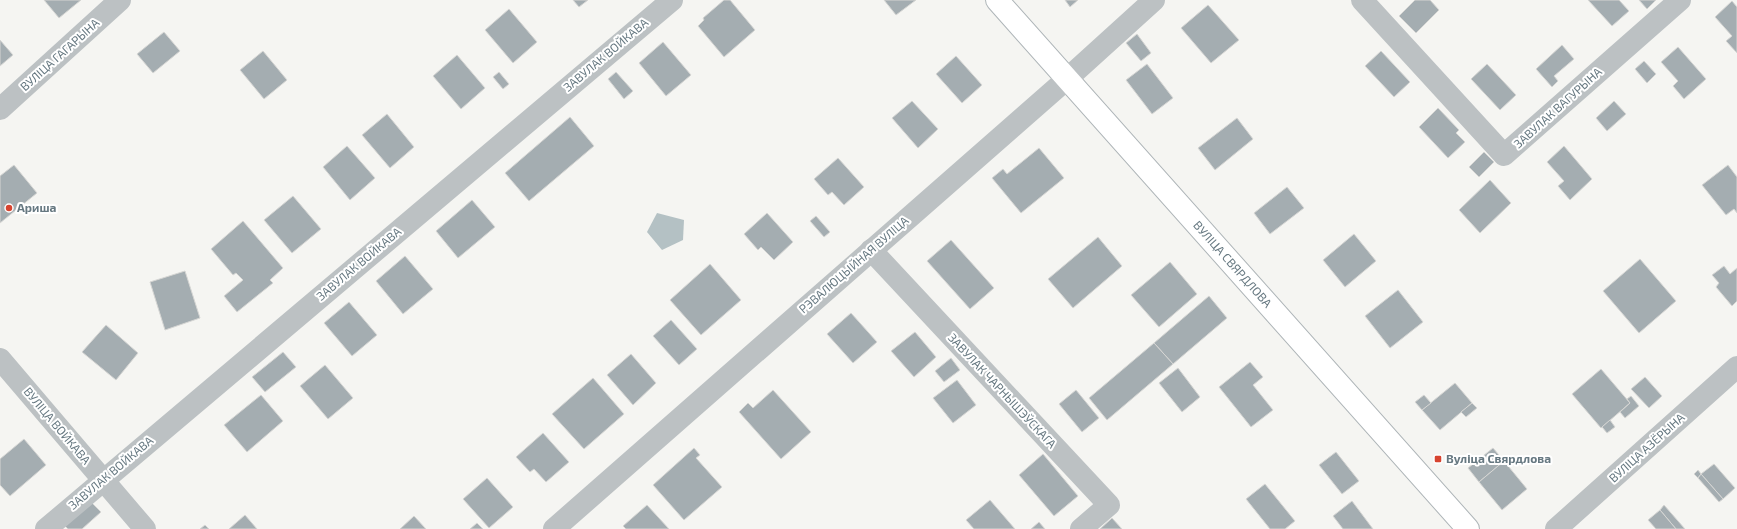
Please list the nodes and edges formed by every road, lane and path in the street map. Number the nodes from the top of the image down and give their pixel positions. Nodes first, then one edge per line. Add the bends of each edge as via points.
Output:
1 (120, 0) edge
2 (672, 0) edge
3 (997, 0) edge
4 (1154, 0) edge
5 (1362, 0) edge
6 (1680, 0) edge
7 (1068, 78) junction
8 (0, 109) edge
9 (870, 250) junction
10 (0, 359) edge
11 (1737, 367) edge
12 (103, 480) junction
13 (46, 529) edge
14 (145, 529) edge
15 (554, 529) edge
16 (1081, 529) edge
17 (1468, 529) edge
18 (1556, 529) edge

1 - 8 street, ВУЛІЦА ГАГАРЫНА
2 - 12 street, ЗАВУЛАК ВОЙКАВА
3 - 7 main road, ВУЛІЦА СВЯРДЛОВА
4 - 7 street, РЭВАЛЮЦЫЙНАЯ ВУЛІЦА
5 - 6 street, ЗАВУЛАК ВАГУРЫНА via 1504,155
7 - 9 street, РЭВАЛЮЦЫЙНАЯ ВУЛІЦА
7 - 17 main road, ВУЛІЦА СВЯРДЛОВА
9 - 15 street, РЭВАЛЮЦЫЙНАЯ ВУЛІЦА
9 - 16 street, ЗАВУЛАК ЧАРНЫШЭЎСКАГА via 1109,505
10 - 12 street, ВУЛІЦА ВОЙКАВА
11 - 18 street, ВУЛІЦА АЗЁРЫНА
12 - 13 street, ЗАВУЛАК ВОЙКАВА
12 - 14 street, ВУЛІЦА ВОЙКАВА

